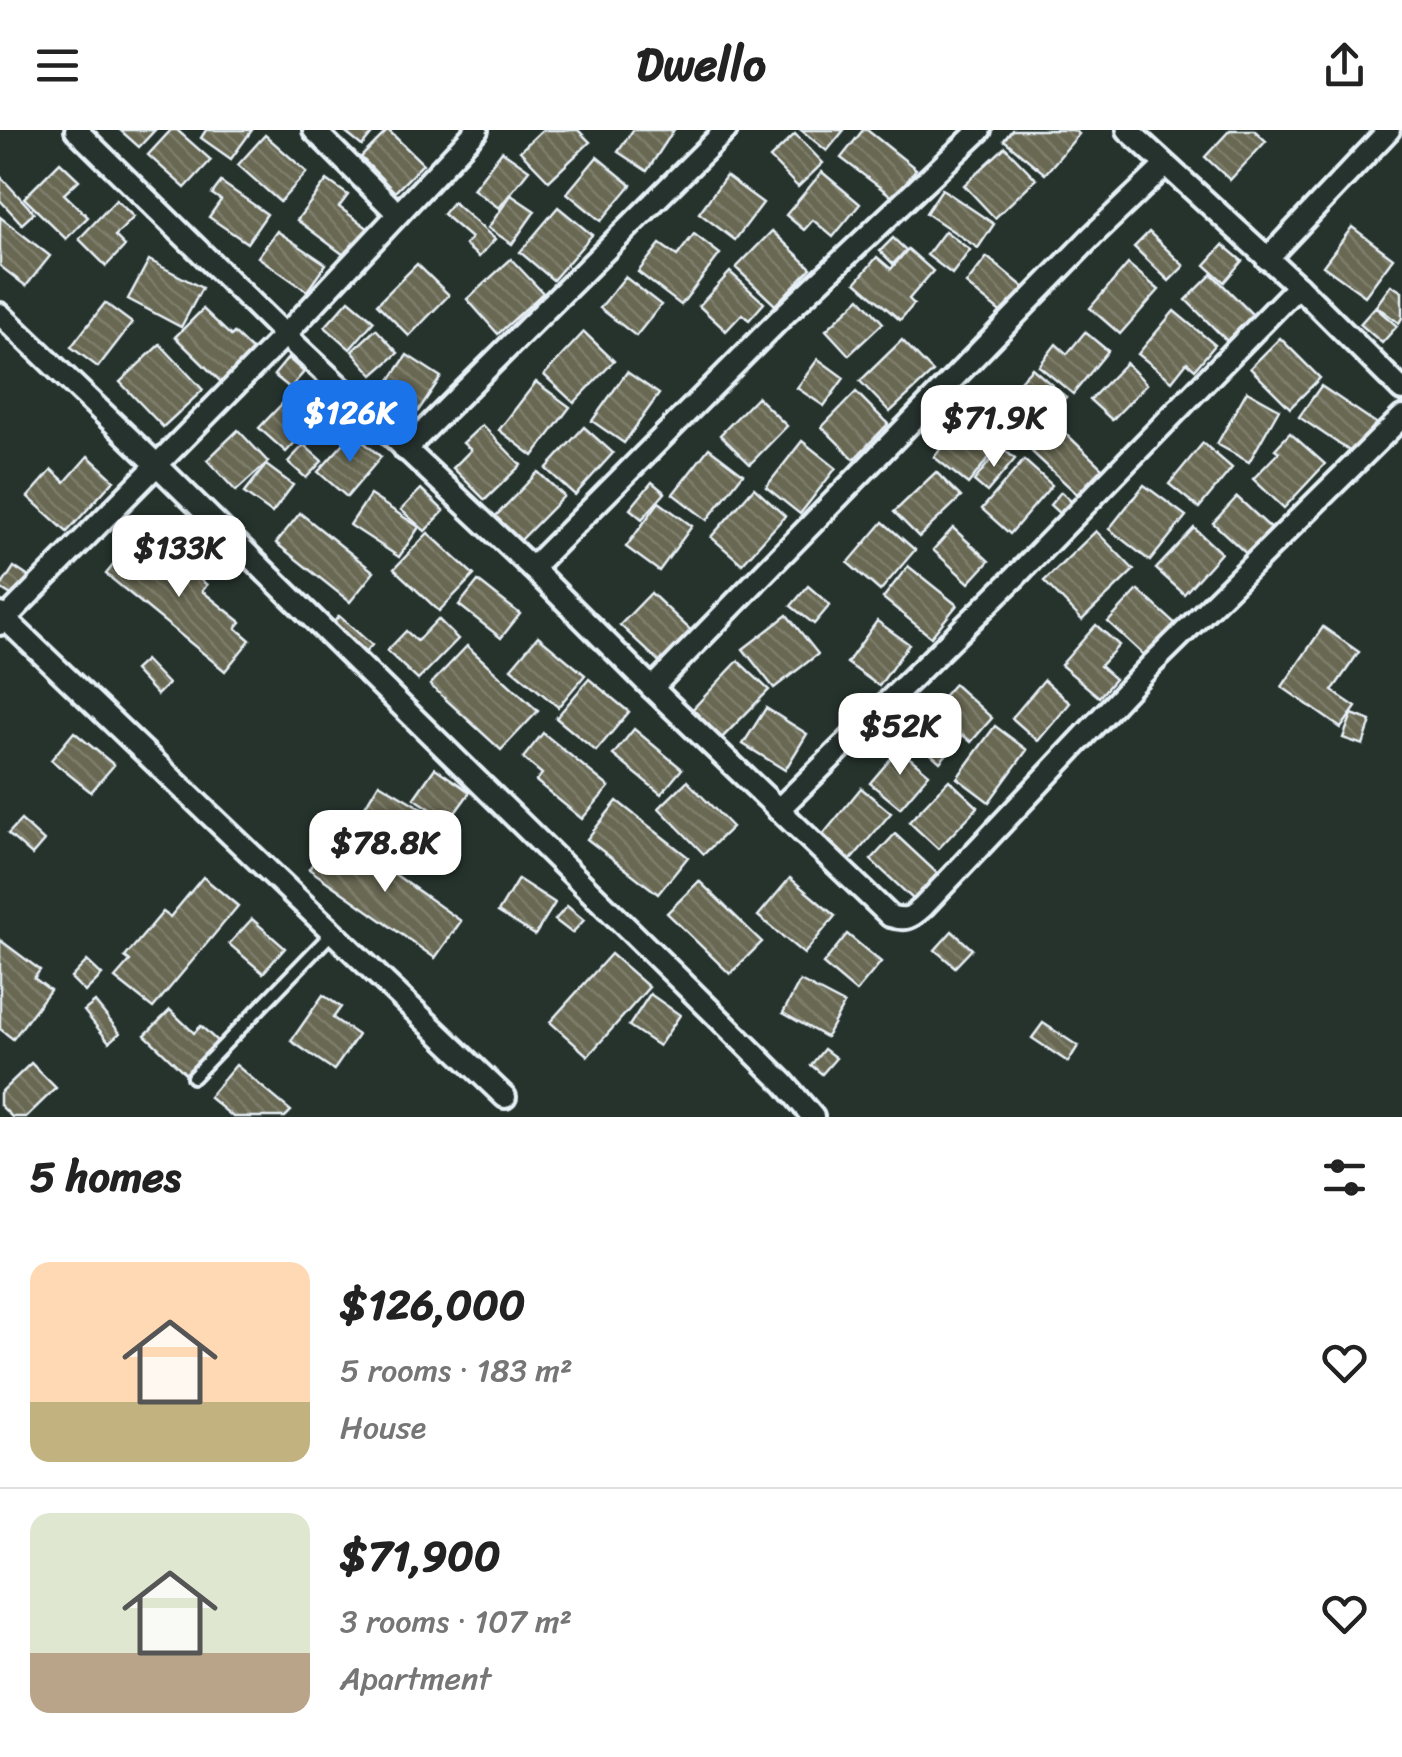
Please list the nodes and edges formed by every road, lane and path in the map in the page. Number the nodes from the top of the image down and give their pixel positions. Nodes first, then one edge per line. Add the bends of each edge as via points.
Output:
1 (76, 130) edge
2 (314, 130) edge
3 (478, 130) edge
4 (726, 130) edge
5 (980, 130) edge
6 (1390, 130) edge
7 (1135, 132) edge
8 (1165, 166) junction
9 (398, 214) junction
10 (1266, 259) junction
11 (1298, 286) junction
12 (0, 314) edge
13 (285, 335) junction
14 (1402, 390) edge
15 (1402, 417) edge
16 (405, 450) junction
17 (156, 464) junction
18 (532, 568) junction
19 (2, 619) edge
20 (652, 688) junction
21 (778, 810) junction
22 (332, 932) junction
23 (193, 1077) dead end
24 (505, 1097) dead end
25 (813, 1117) edge

1 - 13 street
2 - 9 street
3 - 9 street
4 - 16 street
5 - 18 street
6 - 10 street
7 - 8 street
8 - 10 street
8 - 20 street
9 - 13 street
10 - 11 street
11 - 14 street
11 - 21 street
12 - 17 street
13 - 16 street
13 - 17 street
15 - 21 street via 1151,665 912,917 890,916
16 - 18 street
17 - 19 street
17 - 25 street
18 - 20 street
19 - 22 street
20 - 21 street
22 - 23 lane
22 - 24 street

